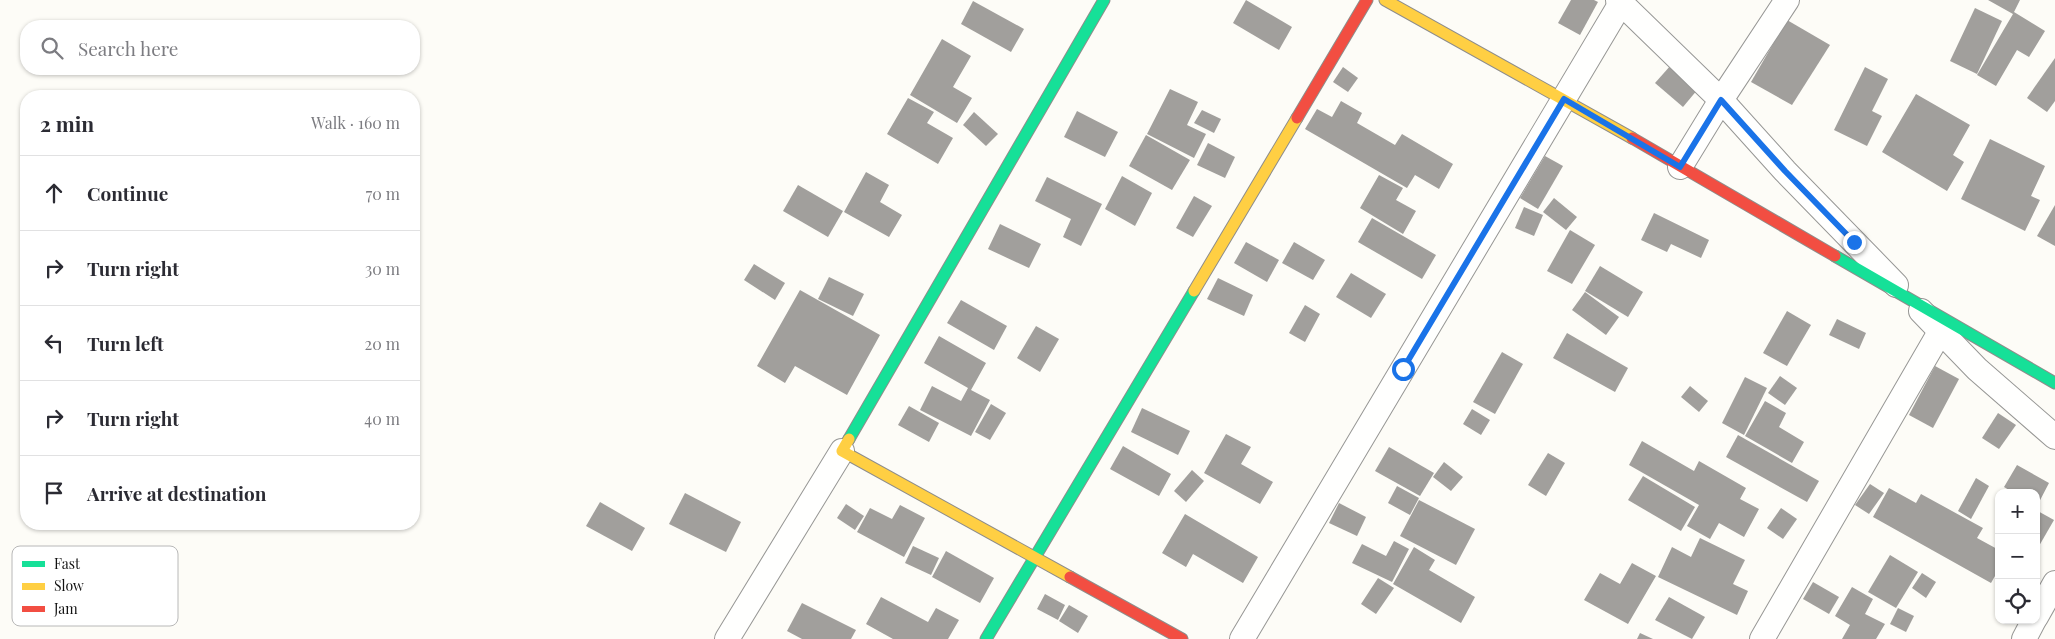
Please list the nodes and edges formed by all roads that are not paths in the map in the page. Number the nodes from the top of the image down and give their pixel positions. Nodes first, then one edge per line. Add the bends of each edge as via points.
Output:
1 (1104, 0) edge
2 (1366, 0) edge
3 (1385, 0) edge
4 (1787, 0) edge
5 (1620, 2) edge
6 (1564, 99) junction
7 (1721, 100) junction
8 (1680, 167) junction
9 (1910, 299) junction
10 (1940, 332) junction
11 (2055, 383) edge
12 (2055, 437) edge
13 (842, 451) junction
14 (1035, 557) junction
15 (2055, 583) edge
16 (2040, 610) edge
17 (2032, 624) edge
18 (727, 639) edge
19 (986, 639) edge
20 (1182, 639) edge
21 (1242, 639) edge
22 (1762, 639) edge
23 (2024, 639) edge

1 - 13 street
2 - 14 street
3 - 6 street
4 - 7 street
5 - 6 street
5 - 7 street
6 - 8 street
6 - 21 street
7 - 8 street
7 - 9 street
8 - 9 street
9 - 10 street
9 - 11 street
10 - 12 street
10 - 22 street
13 - 14 street
13 - 18 street
14 - 19 street
14 - 20 street
15 - 16 street
17 - 23 street

